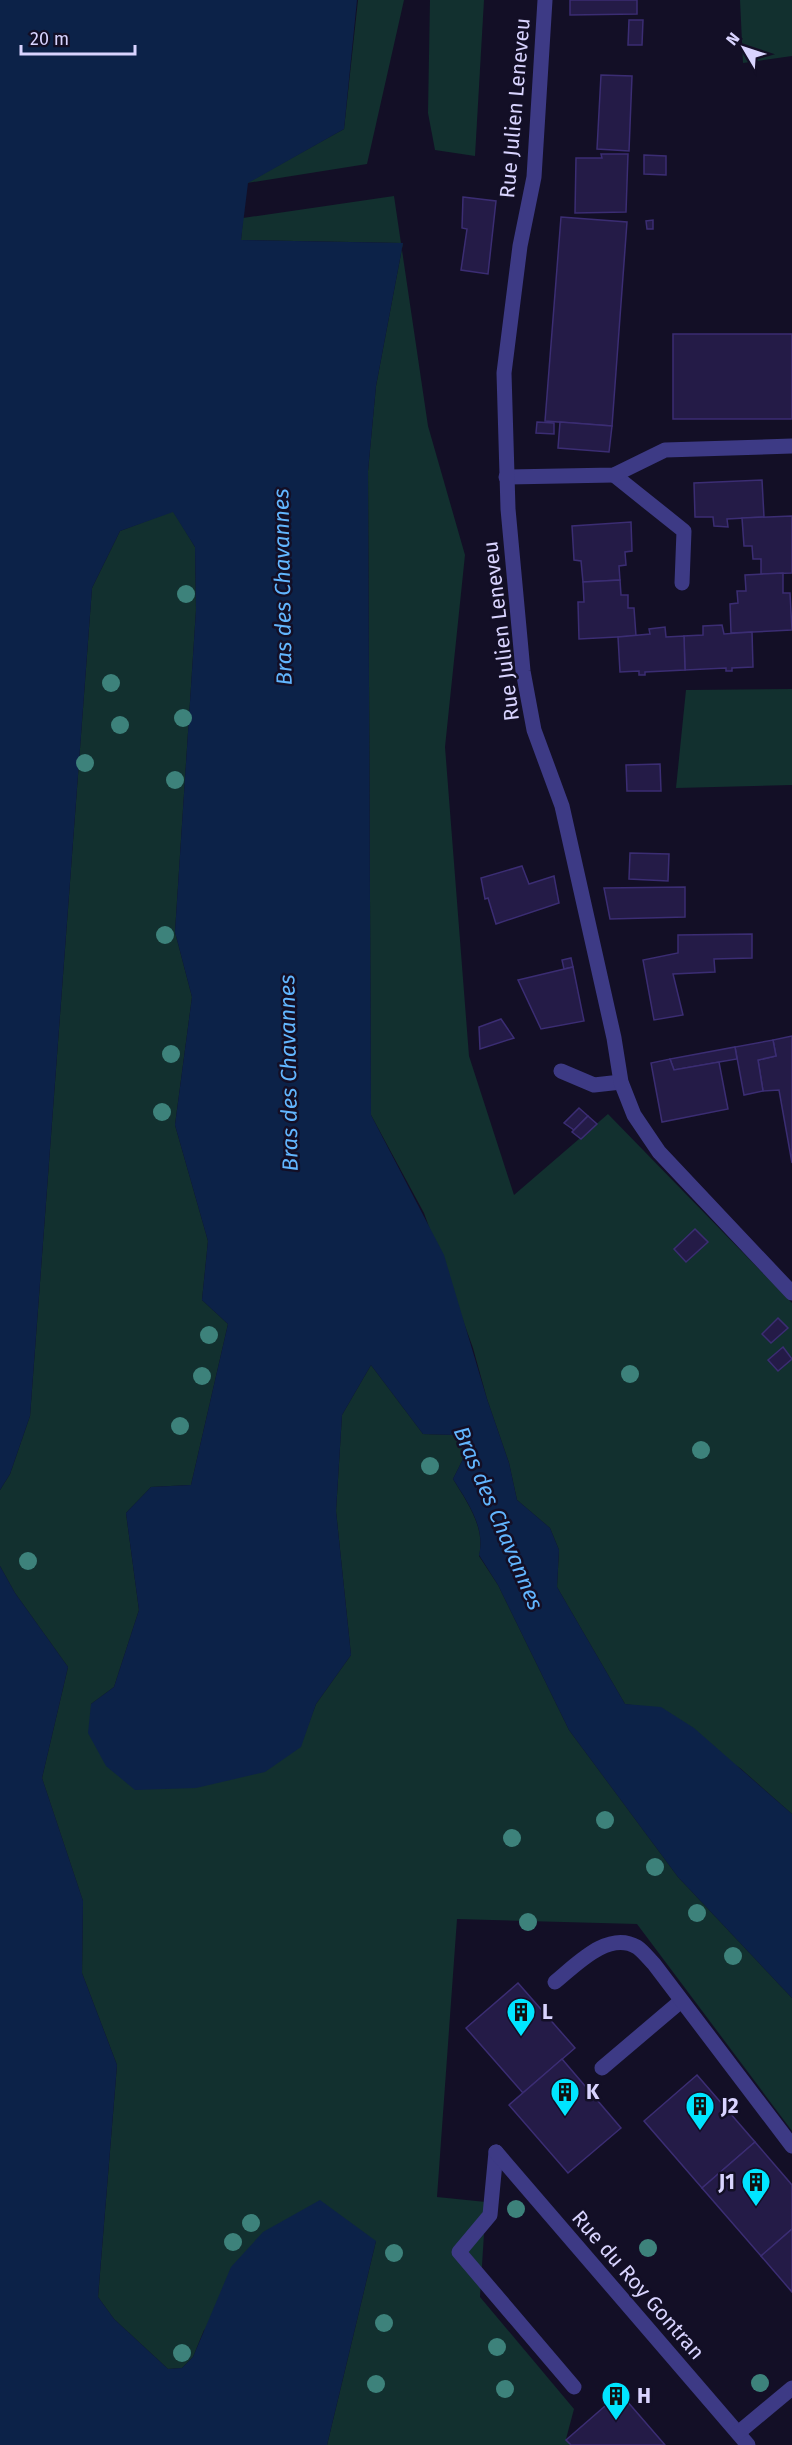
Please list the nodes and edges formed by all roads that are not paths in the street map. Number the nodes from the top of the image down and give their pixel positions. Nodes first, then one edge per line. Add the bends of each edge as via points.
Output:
1 (545, 0) edge
2 (792, 446) edge
3 (614, 475) junction
4 (506, 477) junction
5 (682, 583) dead end
6 (561, 1071) dead end
7 (621, 1082) junction
8 (792, 1293) edge
9 (555, 1982) dead end
10 (681, 2001) junction
11 (602, 2068) dead end
12 (792, 2146) edge
13 (574, 2387) dead end
14 (792, 2388) edge
15 (743, 2439) edge

1 - 4 street, Rue Julien Leneveu via 534,177 520,246 504,373
2 - 3 street via 665,450
3 - 4 street
3 - 5 street via 684,531
4 - 7 street, Rue Julien Leneveu via 523,671 534,730 562,806
6 - 7 street via 594,1085
7 - 8 street, Rue Julien Leneveu via 634,1115 659,1152
9 - 10 street via 591,1952 618,1942 636,1947
10 - 11 street
10 - 12 street
13 - 15 street, Rue du Roy Gontran via 459,2252 490,2215 496,2152
14 - 15 street

